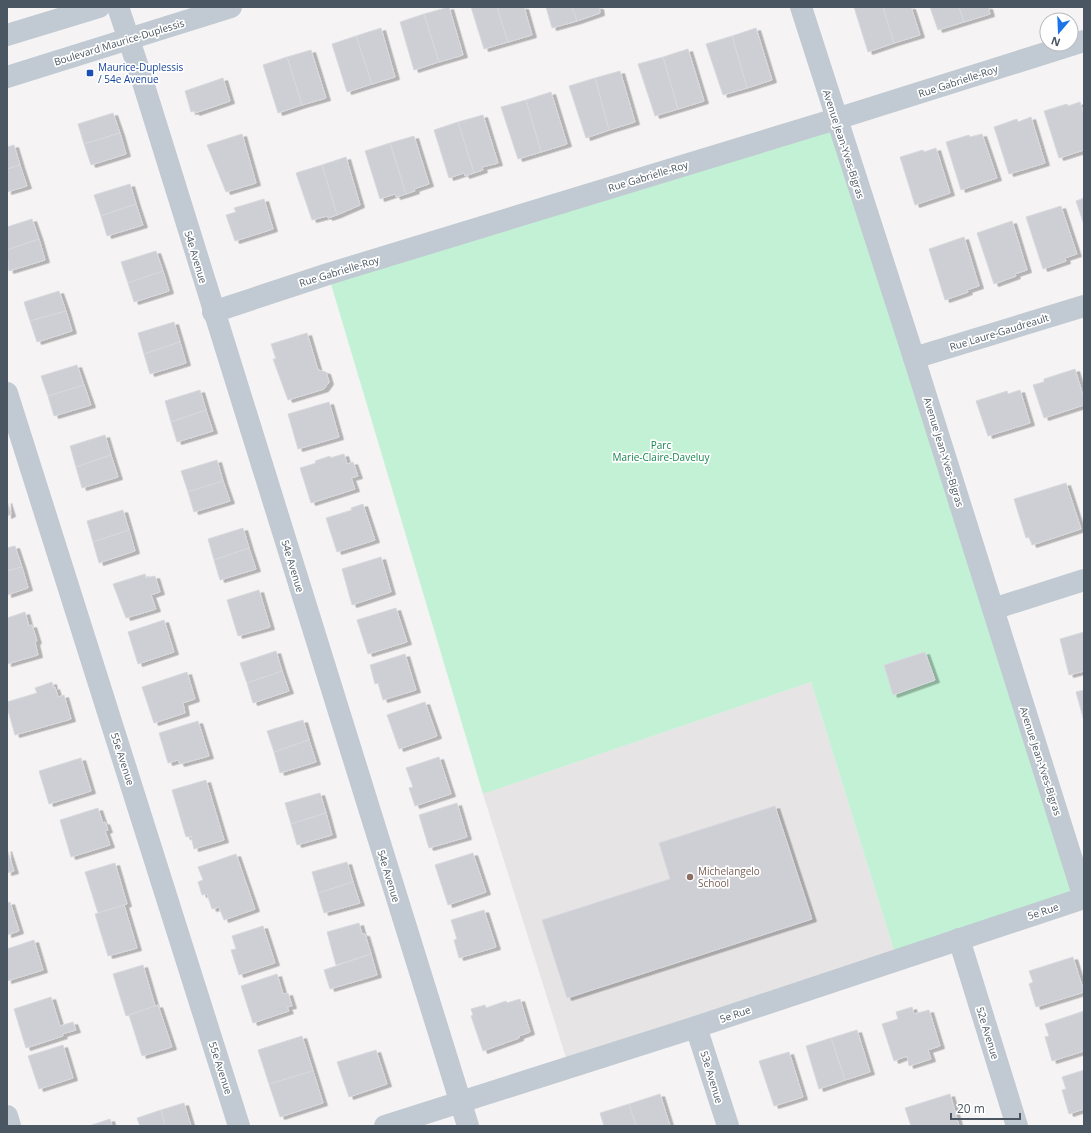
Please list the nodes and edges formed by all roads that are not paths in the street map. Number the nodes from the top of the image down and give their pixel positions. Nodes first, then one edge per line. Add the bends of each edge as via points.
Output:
1 (99, 7) edge
2 (118, 7) edge
3 (231, 7) edge
4 (801, 7) edge
5 (7, 35) edge
6 (127, 39) junction
7 (1084, 41) edge
8 (7, 77) edge
9 (836, 119) junction
10 (1084, 306) edge
11 (213, 312) junction
12 (914, 358) junction
13 (7, 393) edge
14 (1084, 580) edge
15 (993, 609) junction
16 (1084, 898) edge
17 (959, 939) junction
18 (696, 1027) junction
19 (461, 1102) junction
20 (7, 1116) edge
21 (10, 1126) edge
22 (239, 1126) edge
23 (386, 1126) edge
24 (468, 1126) edge
25 (728, 1126) edge
26 (1017, 1126) edge

1 - 5 street
2 - 6 street, 54e Avenue
3 - 6 street, Boulevard Maurice-Duplessis
4 - 9 street, Avenue Jean-Yves-Bigras
6 - 8 street, Boulevard Maurice-Duplessis
6 - 11 street, 54e Avenue via 141,76
7 - 9 street, Rue Gabrielle-Roy
9 - 11 street, Rue Gabrielle-Roy via 328,274
9 - 12 street, Avenue Jean-Yves-Bigras
10 - 12 street, Rue Laure-Gaudreault
11 - 19 street, 54e Avenue
12 - 15 street, Avenue Jean-Yves-Bigras
13 - 22 street, 55e Avenue
14 - 15 street
15 - 16 street, Avenue Jean-Yves-Bigras
16 - 17 street, 5e Rue
17 - 18 street, 5e Rue
17 - 26 street, 52e Avenue
18 - 19 street, 5e Rue
18 - 25 street, 53e Avenue
19 - 23 street, 5e Rue
19 - 24 street, 54e Avenue
20 - 21 street

